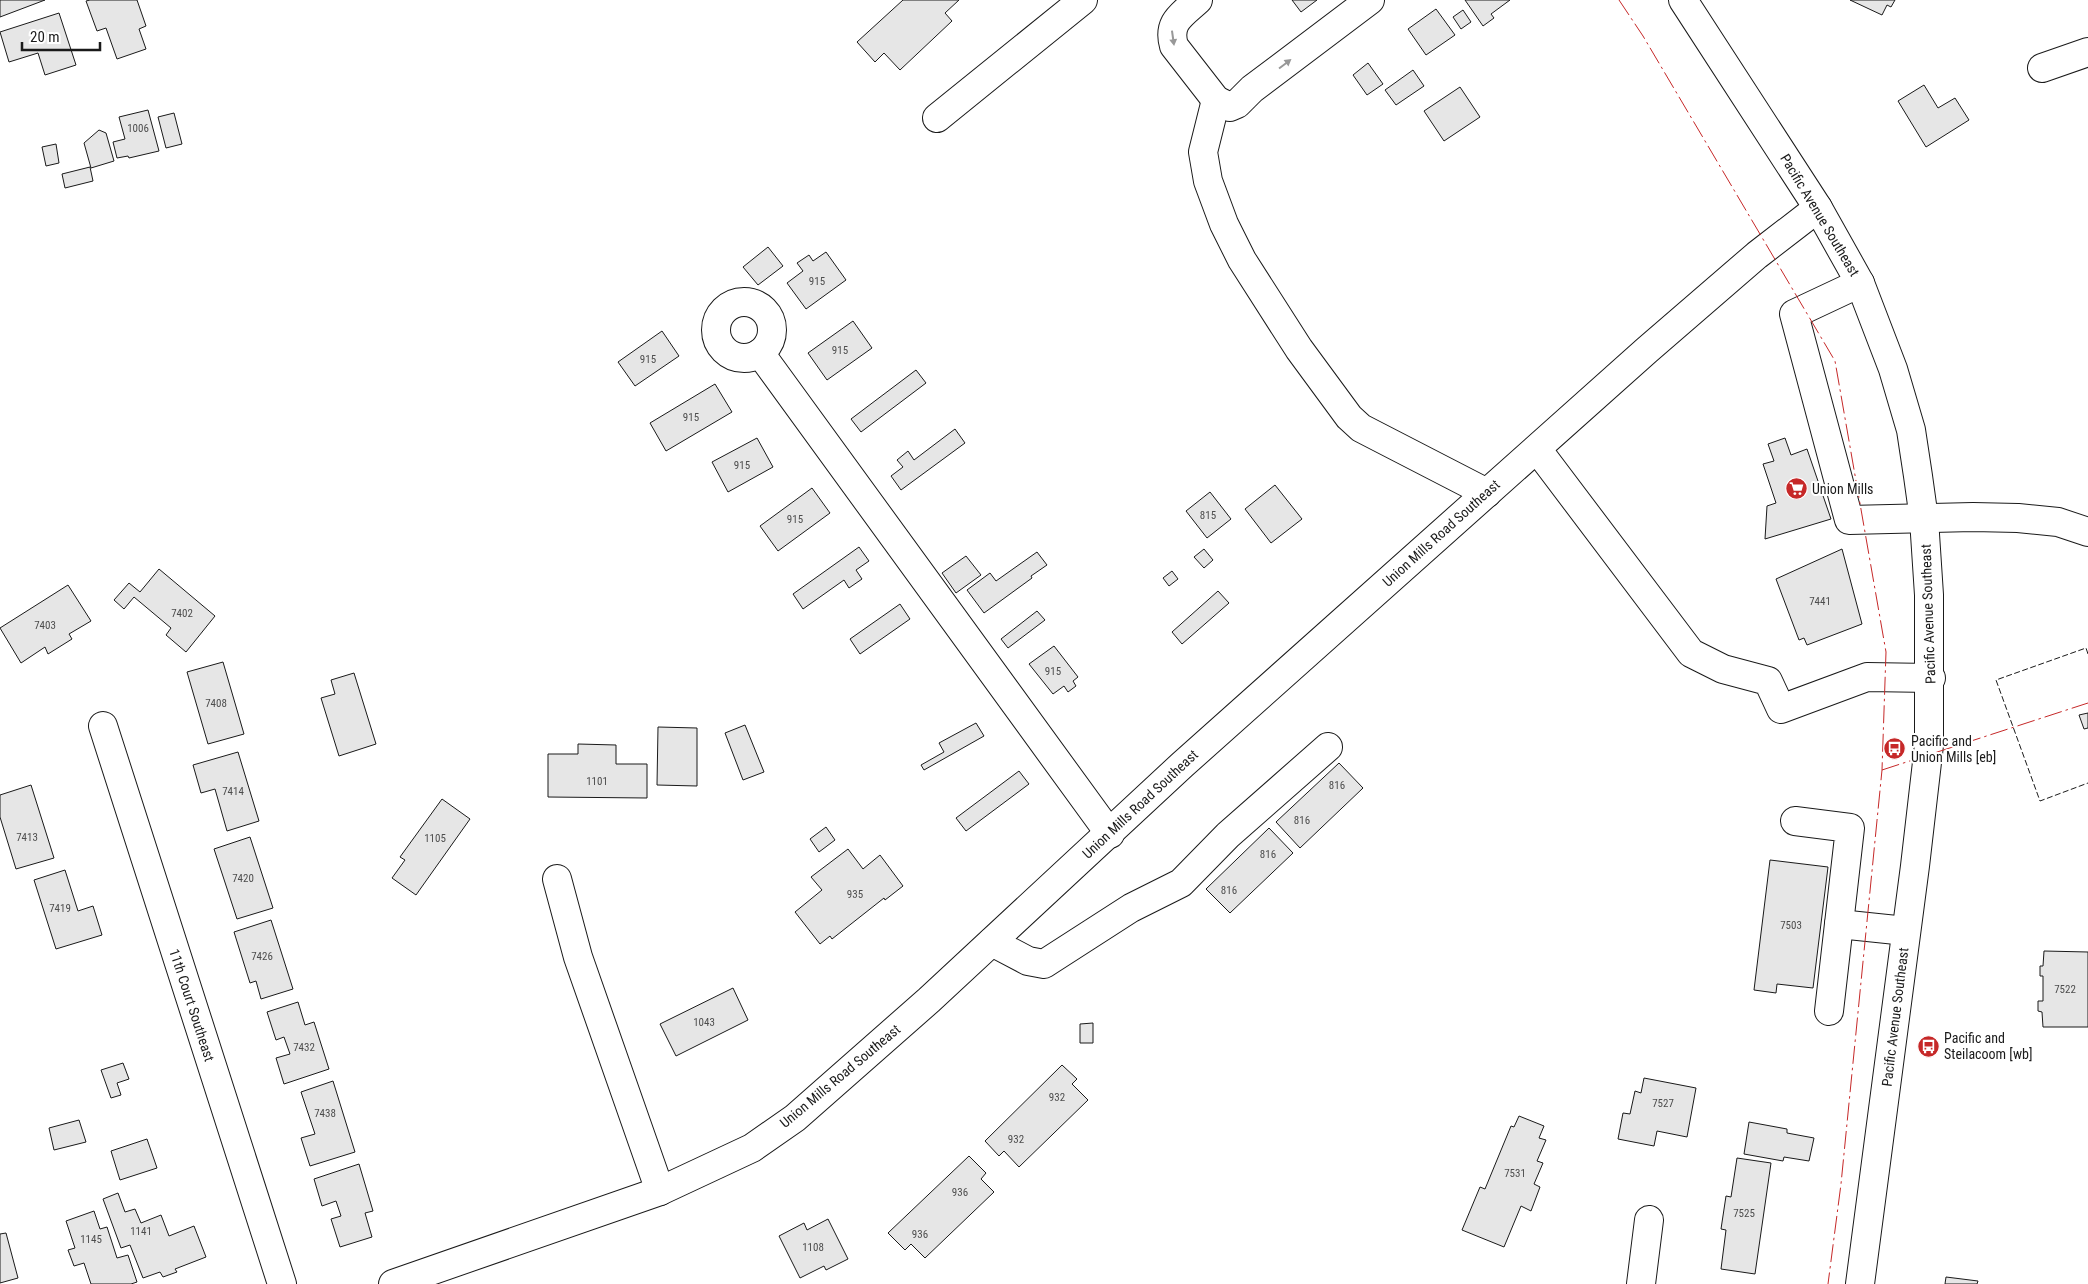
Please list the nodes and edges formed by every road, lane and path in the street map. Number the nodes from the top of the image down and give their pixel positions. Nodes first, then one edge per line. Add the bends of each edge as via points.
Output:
1 (1083, 0) edge
2 (1198, 0) edge
3 (1370, 0) edge
4 (1683, 0) edge
5 (2088, 52) edge
6 (2042, 68) dead end
7 (1216, 100) junction
8 (937, 118) dead end
9 (1818, 208) junction
10 (1860, 283) junction
11 (760, 353) dead end
12 (1537, 448) junction
13 (1487, 492) junction
14 (1924, 520) junction
15 (2088, 532) edge
16 (1931, 678) junction
17 (103, 726) dead end
18 (1328, 747) dead end
19 (1795, 821) dead end
20 (1110, 834) junction
21 (557, 879) dead end
22 (1839, 924) junction
23 (1906, 931) junction
24 (992, 942) junction
25 (1829, 1011) dead end
26 (660, 1191) junction
27 (1649, 1220) dead end
28 (282, 1284) edge
29 (394, 1284) edge
30 (1641, 1284) edge
31 (1860, 1284) edge

1 - 8 street
2 -> 7 street via 1174,23 1171,36 1174,46
7 -> 3 street via 1230,107 1237,104 1252,89
4 - 9 street, Pacific Avenue Southeast
5 - 6 street
7 - 13 street via 1203,152 1208,181 1242,260 1299,349 1349,417 1361,428
9 - 10 street, Pacific Avenue Southeast
9 - 12 street, Union Mills Road Southeast via 1757,255
10 - 14 street, Pacific Avenue Southeast via 1893,368 1911,430
10 - 14 street via 1794,314 1847,511 1850,520
11 - 20 street
12 - 13 street, Union Mills Road Southeast
12 - 16 street via 1691,653 1724,669 1768,681 1781,709 1867,676
13 - 20 street, Union Mills Road Southeast via 1182,765
14 - 15 street via 2018,518 2058,522
14 - 16 street, Pacific Avenue Southeast via 1930,595
16 - 23 street, Pacific Avenue Southeast via 1929,745
17 - 28 street, 11th Court Southeast
18 - 24 street via 1228,835 1182,883 1131,908 1044,964 1028,961
19 - 22 street via 1850,828
20 - 24 street, Union Mills Road Southeast
21 - 26 street via 578,957
22 - 23 street
22 - 25 street
23 - 31 street, Pacific Avenue Southeast
24 - 26 street, Union Mills Road Southeast via 795,1118 752,1148
26 - 29 street, Union Mills Road Southeast
27 - 30 street

